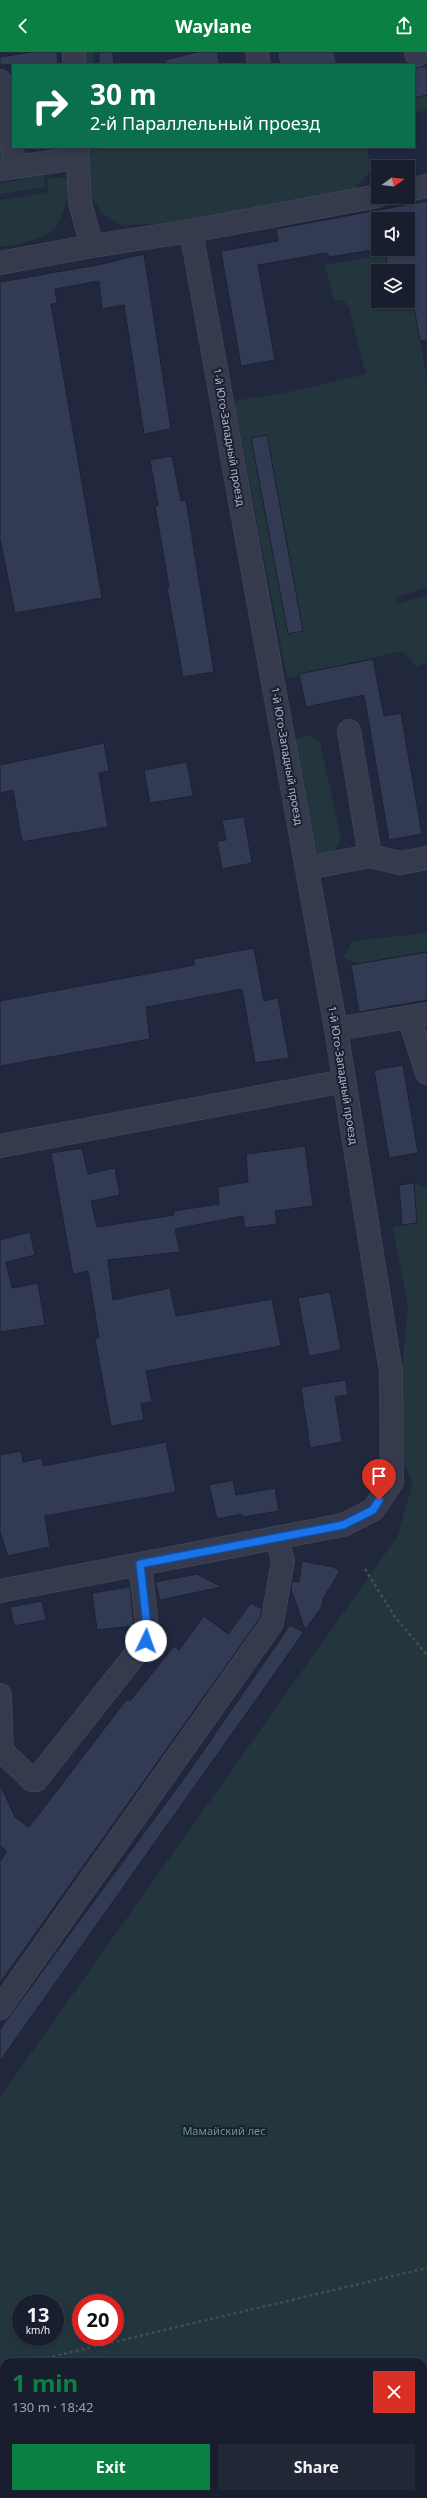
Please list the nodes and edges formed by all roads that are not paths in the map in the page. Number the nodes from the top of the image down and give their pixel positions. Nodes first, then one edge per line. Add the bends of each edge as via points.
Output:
1 (74, 52) edge
2 (257, 52) edge
3 (74, 64) edge
4 (259, 64) edge
5 (0, 81) edge
6 (77, 152) edge
7 (8, 167) edge
8 (427, 186) edge
9 (415, 189) edge
10 (371, 197) edge
11 (192, 231) junction
12 (92, 246) junction
13 (0, 263) edge
14 (349, 731) dead end
15 (370, 856) junction
16 (427, 858) edge
17 (307, 868) junction
18 (418, 1016) edge
19 (336, 1030) junction
20 (427, 1073) edge
21 (344, 1082) junction
22 (0, 1146) edge
23 (277, 1538) junction
24 (140, 1564) junction
25 (0, 1591) edge
26 (0, 1696) edge
27 (0, 2008) edge

1 - 3 street
2 - 4 street
5 - 7 street
6 - 7 street
6 - 12 street via 80,203
8 - 9 street
10 - 11 street
11 - 12 street
11 - 17 street, 1-й Юго-Западный проезд
12 - 13 street
14 - 15 street
15 - 16 street via 400,863
15 - 17 street
17 - 19 street, 1-й Юго-Западный проезд
18 - 19 street
18 - 20 street
19 - 21 street, 1-й Юго-Западный проезд
21 - 22 street
21 - 23 street, 1-й Юго-Западный проезд via 391,1372 392,1482 373,1510 343,1525
23 - 24 street
23 - 27 street via 283,1561 272,1623
24 - 25 street
24 - 26 street via 148,1634 146,1641 36,1780 32,1780 2,1751

